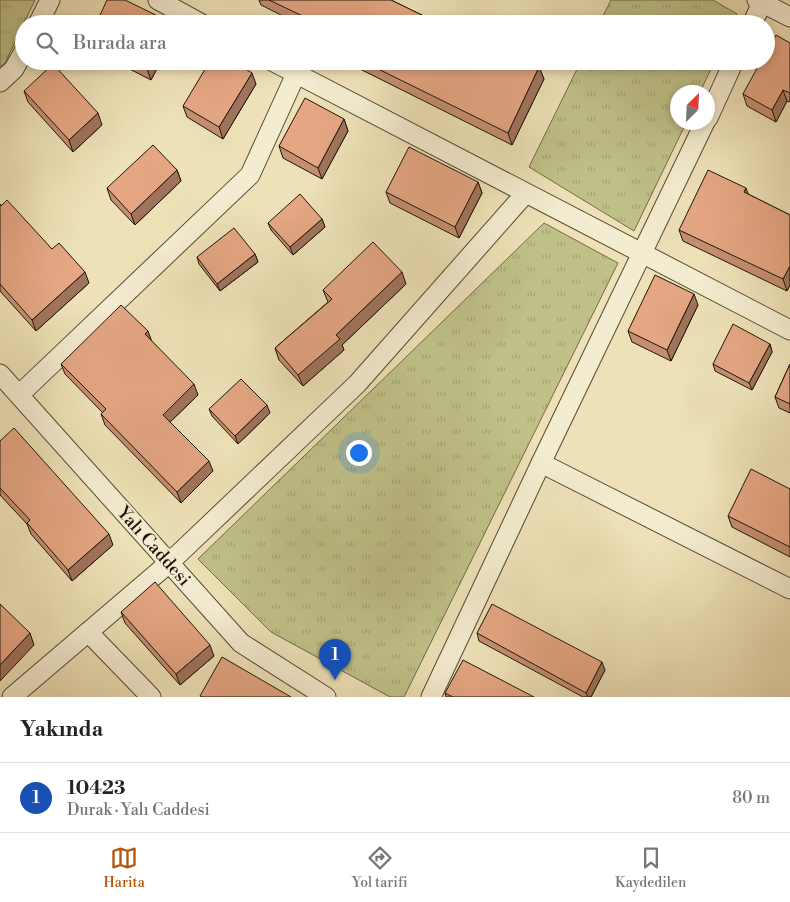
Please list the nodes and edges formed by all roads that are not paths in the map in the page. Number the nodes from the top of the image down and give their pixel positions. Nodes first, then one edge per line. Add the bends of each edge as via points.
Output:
1 (50, 0) edge
2 (158, 0) edge
3 (759, 1) edge
4 (42, 15) edge
5 (186, 15) edge
6 (755, 15) edge
7 (790, 18) edge
8 (15, 67) edge
9 (289, 70) edge
10 (730, 70) edge
11 (296, 74) junction
12 (0, 82) edge
13 (715, 103) edge
14 (701, 130) edge
15 (525, 194) junction
16 (643, 255) junction
17 (790, 330) edge
18 (0, 374) edge
19 (19, 395) junction
20 (541, 463) junction
21 (169, 563) junction
22 (790, 589) edge
23 (88, 632) junction
24 (12, 697) edge
25 (151, 697) edge
26 (326, 697) edge
27 (431, 697) edge

1 - 4 street
2 - 5 street
3 - 6 street
3 - 7 street
8 - 12 street
9 - 11 street
10 - 13 street
11 - 15 street
11 - 19 street via 250,175
14 - 16 street
15 - 16 street
15 - 21 street via 357,384
16 - 17 street
16 - 20 street
18 - 19 street, Yalı Caddesi
19 - 21 street, Yalı Caddesi
20 - 22 street
20 - 27 street
21 - 23 street
21 - 26 street, Yalı Caddesi via 241,643
23 - 24 street
23 - 25 street

